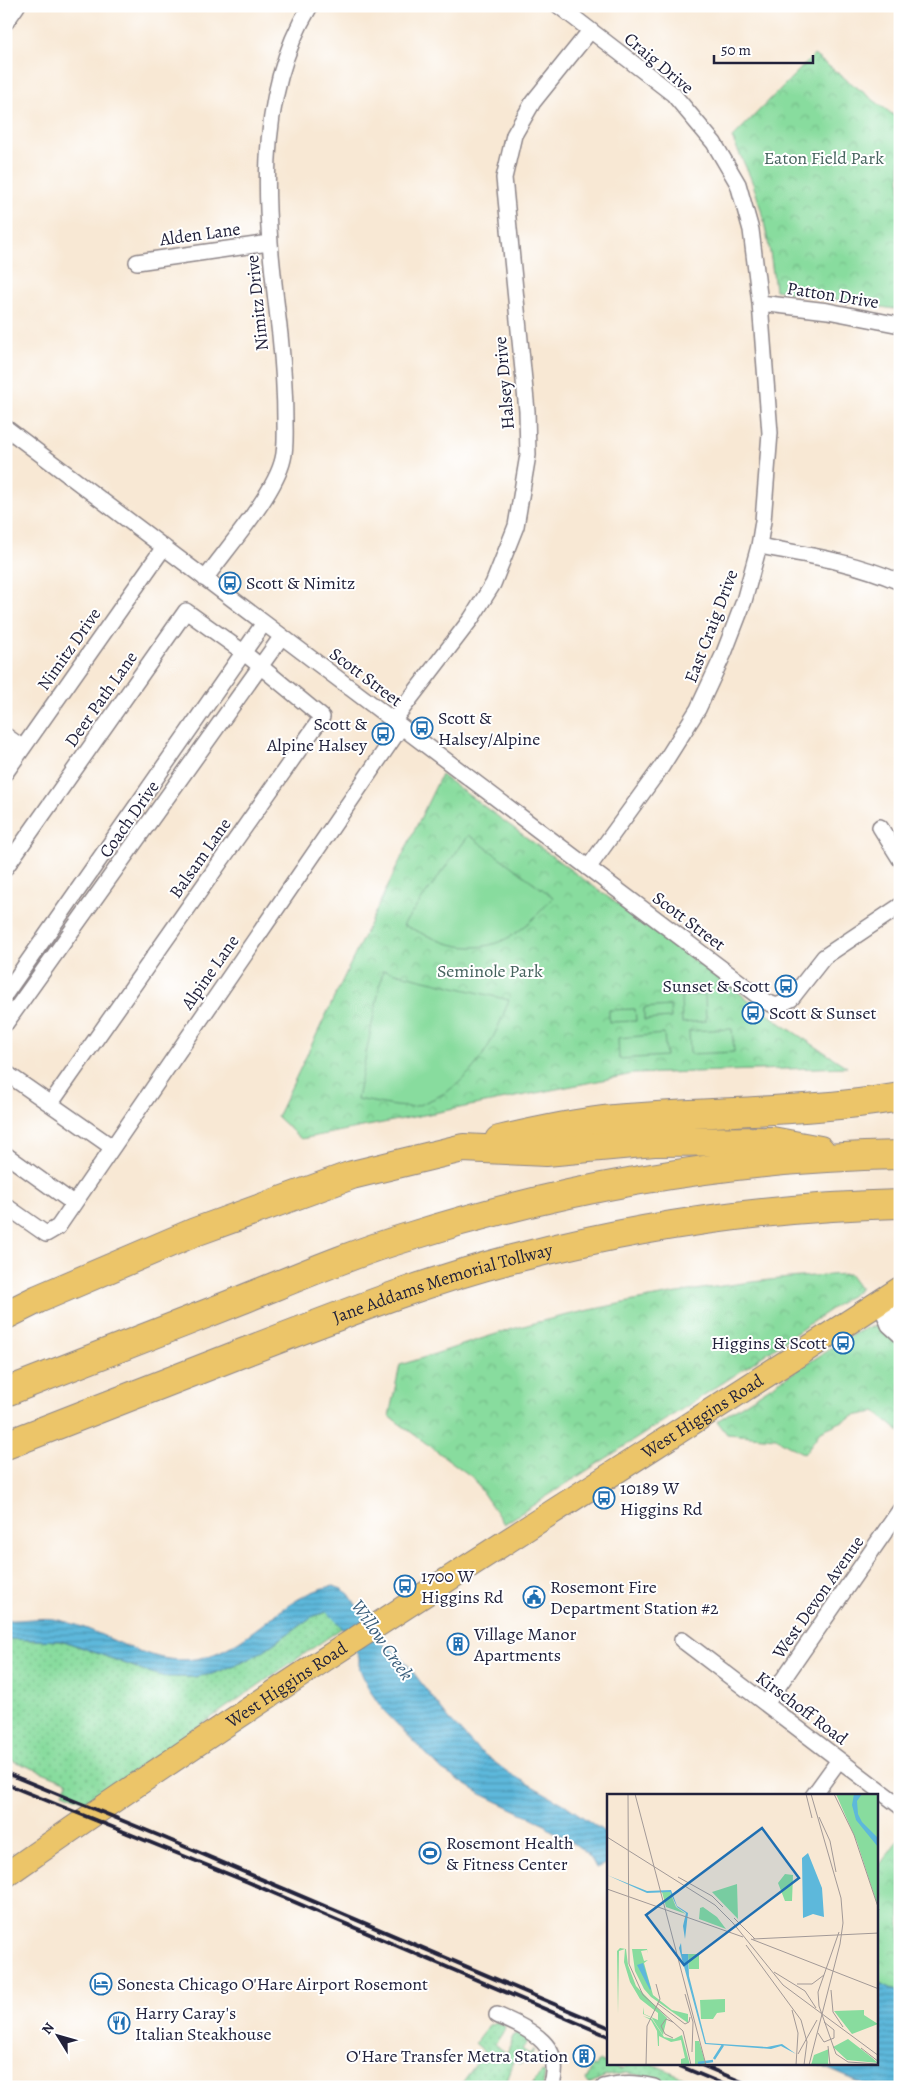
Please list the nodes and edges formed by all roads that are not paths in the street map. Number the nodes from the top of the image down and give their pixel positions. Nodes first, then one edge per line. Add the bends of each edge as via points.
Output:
1 (17, 6) edge
2 (310, 6) edge
3 (558, 6) edge
4 (6, 22) edge
5 (590, 31) junction
6 (269, 243) junction
7 (137, 262) dead end
8 (760, 303) junction
9 (900, 326) edge
10 (6, 428) edge
11 (759, 546) junction
12 (164, 547) junction
13 (205, 579) junction
14 (900, 582) edge
15 (264, 623) junction
16 (282, 636) junction
17 (243, 652) junction
18 (260, 666) junction
19 (397, 724) junction
20 (6, 736) edge
21 (23, 748) junction
22 (6, 772) edge
23 (880, 827) dead end
24 (900, 859) edge
25 (6, 866) edge
26 (588, 868) junction
27 (900, 906) edge
28 (6, 993) edge
29 (6, 1023) edge
30 (6, 1073) edge
31 (900, 1097) edge
32 (51, 1103) junction
33 (112, 1147) junction
34 (463, 1148) junction
35 (900, 1155) edge
36 (6, 1156) edge
37 (848, 1156) junction
38 (73, 1203) junction
39 (900, 1204) edge
40 (6, 1206) edge
41 (900, 1289) edge
42 (880, 1302) junction
43 (6, 1315) edge
44 (900, 1315) edge
45 (900, 1335) edge
46 (6, 1392) edge
47 (6, 1445) edge
48 (900, 1510) edge
49 (682, 1640) dead end
50 (766, 1704) junction
51 (839, 1760) junction
52 (814, 1794) edge
53 (900, 1806) edge
54 (6, 1875) edge
55 (497, 2015) dead end
56 (551, 2087) edge
57 (604, 2087) edge
58 (654, 2087) edge

1 - 4 street
2 - 6 street, Nimitz Drive via 287,56 276,96 266,180
3 - 5 street, Craig Drive
5 - 8 street, Craig Drive via 673,94 714,143 738,184 751,230
5 - 19 street, Halsey Drive via 533,102 514,135 504,178 527,411 528,455 516,526 493,584
6 - 7 street, Alden Lane
6 - 13 street, Nimitz Drive via 285,381 283,458 277,476 259,505
8 - 9 street, Patton Drive via 828,311
8 - 11 street, East Craig Drive via 770,433
10 - 12 street, Scott Street
11 - 14 street via 841,561
11 - 26 street, East Craig Drive via 744,600 698,708 662,766
12 - 13 street, Scott Street
12 - 21 street, Nimitz Drive
13 - 15 street, Scott Street
15 - 16 street, Scott Street
15 - 17 street, Coach Drive
16 - 18 street, Coach Drive
16 - 19 street, Scott Street
17 - 18 street, Balsam Lane
17 - 25 street, Deer Path Lane via 186,611
17 - 28 street, Coach Drive
18 - 29 street, Coach Drive
18 - 32 street, Balsam Lane via 322,717
19 - 26 street, Scott Street
19 - 33 street, Alpine Lane
20 - 21 street
21 - 22 street, Nimitz Drive
23 - 24 street
26 - 27 street, Scott Street via 766,1002 777,1006 791,999 824,957
30 - 32 street
31 - 34 highway via 854,1105 604,1120
32 - 33 street
33 - 38 street, Alpine Lane
34 - 37 highway via 546,1152 654,1142 772,1140
34 - 43 highway via 352,1175 195,1232
35 - 37 highway
36 - 38 street
37 - 46 highway via 689,1172 485,1214 335,1262
38 - 40 street, Alpine Lane via 58,1227 46,1234
39 - 47 highway, Jane Addams Memorial Tollway via 709,1220 592,1240 514,1258 362,1306
41 - 42 main road, West Higgins Road
42 - 44 street
42 - 45 street via 889,1325
42 - 54 main road, West Higgins Road via 339,1650
48 - 50 street, West Devon Avenue
49 - 50 street, Kirschoff Road
50 - 51 street, Kirschoff Road
51 - 52 street
51 - 53 street, Kirschoff Road
55 - 56 street via 525,2028 548,2046 553,2058
57 - 58 street via 630,2082

